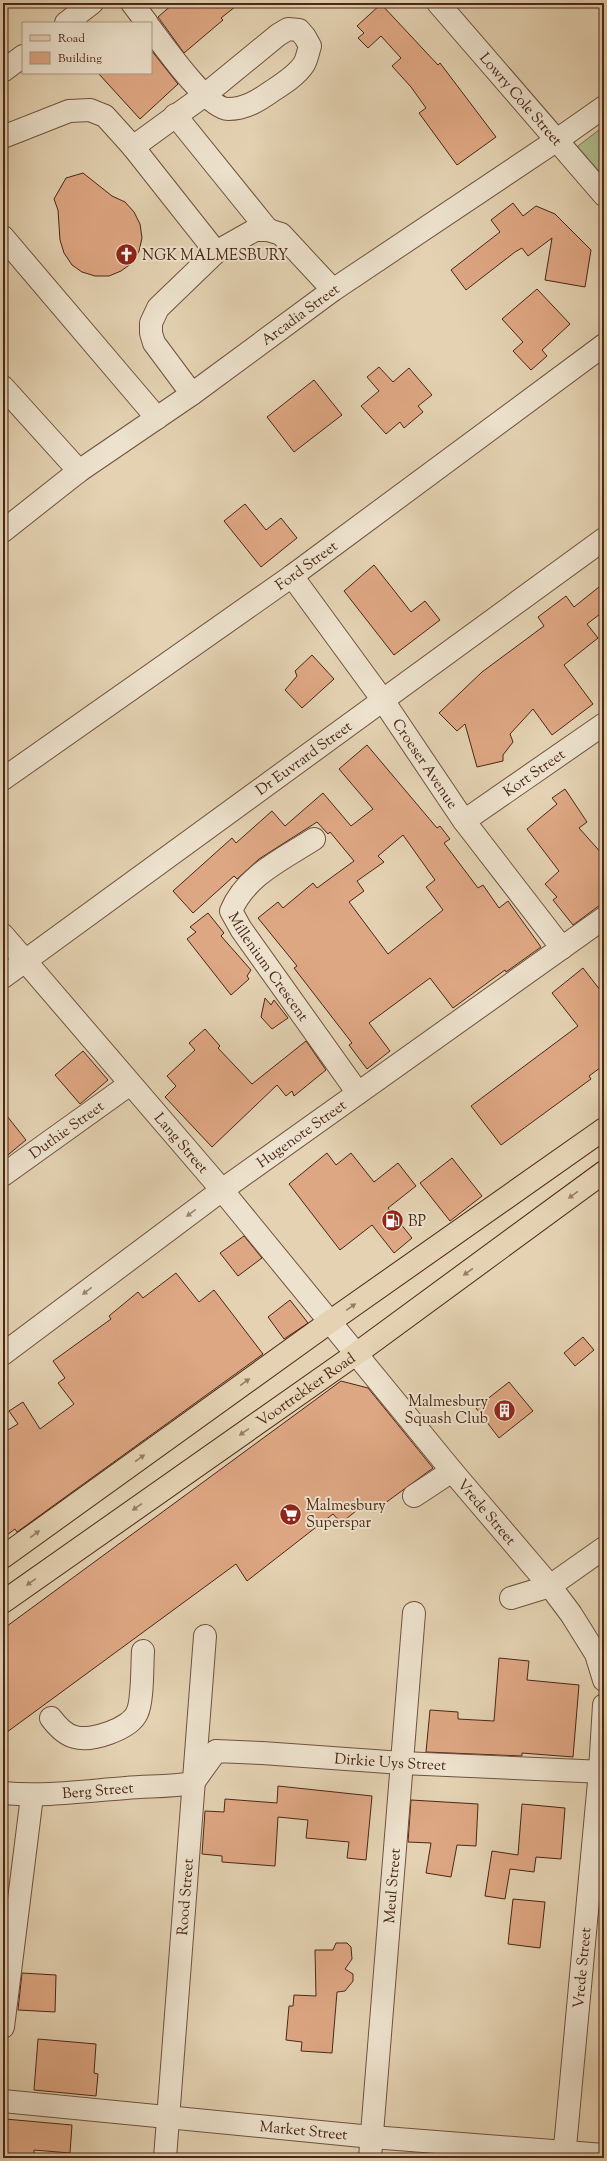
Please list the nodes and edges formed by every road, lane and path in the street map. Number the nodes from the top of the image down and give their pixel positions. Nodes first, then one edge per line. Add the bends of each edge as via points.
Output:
1 (92, 3) edge
2 (132, 3) edge
3 (438, 3) edge
4 (67, 22) edge
5 (146, 22) edge
6 (152, 30) edge
7 (22, 57) edge
8 (3, 71) edge
9 (604, 107) edge
10 (175, 116) junction
11 (3, 137) edge
12 (557, 140) junction
13 (133, 147) junction
14 (604, 195) edge
15 (268, 230) junction
16 (3, 237) edge
17 (216, 252) junction
18 (333, 290) junction
19 (604, 345) edge
20 (192, 394) junction
21 (7, 400) edge
22 (157, 418) junction
23 (79, 471) junction
24 (3, 531) edge
25 (604, 539) edge
26 (292, 576) junction
27 (382, 699) junction
28 (604, 724) edge
29 (3, 779) edge
30 (464, 821) junction
31 (314, 839) dead end
32 (604, 918) edge
33 (3, 935) edge
34 (562, 948) junction
35 (25, 962) junction
36 (3, 977) edge
37 (130, 1084) junction
38 (358, 1093) junction
39 (604, 1129) edge
40 (604, 1172) edge
41 (3, 1175) edge
42 (222, 1190) junction
43 (331, 1321) junction
44 (3, 1354) edge
45 (356, 1354) junction
46 (452, 1471) junction
47 (414, 1496) dead end
48 (604, 1548) edge
49 (3, 1557) edge
50 (550, 1586) junction
51 (511, 1598) dead end
52 (3, 1602) edge
53 (414, 1613) dead end
54 (205, 1636) dead end
55 (143, 1651) dead end
56 (604, 1680) edge
57 (604, 1705) edge
58 (51, 1718) dead end
59 (402, 1763) junction
60 (602, 1771) edge
61 (193, 1783) junction
62 (3, 1793) edge
63 (32, 1796) junction
64 (3, 2027) edge
65 (3, 2101) edge
66 (168, 2116) junction
67 (371, 2147) edge
68 (564, 2155) edge
69 (604, 2156) edge
70 (165, 2158) edge

1 - 4 street
2 - 5 street
3 - 12 street, Lowry Cole Street
6 - 10 street via 186,76 206,94
7 - 8 street
9 - 12 street, Arcadia Street
10 - 13 street
10 - 15 street
11 - 13 street via 69,111 90,110 106,116
12 - 14 street, Lowry Cole Street
12 - 18 street, Arcadia Street
13 - 17 street
15 - 17 street via 255,230
15 - 18 street via 281,234 291,243
16 - 22 street
17 - 20 street via 158,308 151,323 150,333 154,343
18 - 20 street, Arcadia Street
19 - 26 street, Ford Street
20 - 22 street, Arcadia Street
21 - 23 street
22 - 23 street, Arcadia Street
23 - 24 street, Arcadia Street
25 - 27 street, Dr Euvrard Street
26 - 27 street, Croeser Avenue
26 - 29 street, Ford Street
27 - 30 street, Croeser Avenue
27 - 35 street, Dr Euvrard Street
28 - 30 street, Kort Street
30 - 34 street, Croeser Avenue
31 - 38 street, Millenium Crescent via 258,875 240,892 231,911 241,929
32 - 34 street, Hugenote Street
33 - 35 street, Lang Street
34 - 38 street, Hugenote Street
35 - 36 street, Dr Euvrard Street
35 - 37 street, Lang Street
37 - 41 street, Duthie Street
37 - 42 street, Lang Street
38 - 42 street, Hugenote Street
43 -> 39 main road
40 -> 45 main road, Voortrekker Road
42 - 43 street, Lang Street
42 -> 44 street, Hugenote Street
43 - 45 street, Lang Street
49 -> 43 main road
45 - 46 street, Vrede Street
45 -> 52 main road, Voortrekker Road
46 - 47 street
46 - 50 street, Vrede Street
48 - 50 street
50 - 51 street
50 - 56 street, Vrede Street via 572,1614 596,1654
53 - 59 street, Meul Street
54 - 61 street, Rood Street
55 - 58 street via 138,1710 134,1720 115,1732 76,1738 66,1733
57 - 60 street, Vrede Street
59 - 60 street, Dirkie Uys Street
59 - 61 street, Dirkie Uys Street via 216,1751
59 - 67 street, Meul Street
60 - 68 street, Vrede Street
61 - 63 street, Berg Street
61 - 66 street, Rood Street
62 - 63 street, Berg Street
63 - 64 street
65 - 66 street, Market Street
66 - 67 street, Market Street
66 - 70 street, Rood Street
67 - 68 street, Market Street
68 - 69 street, Market Street

